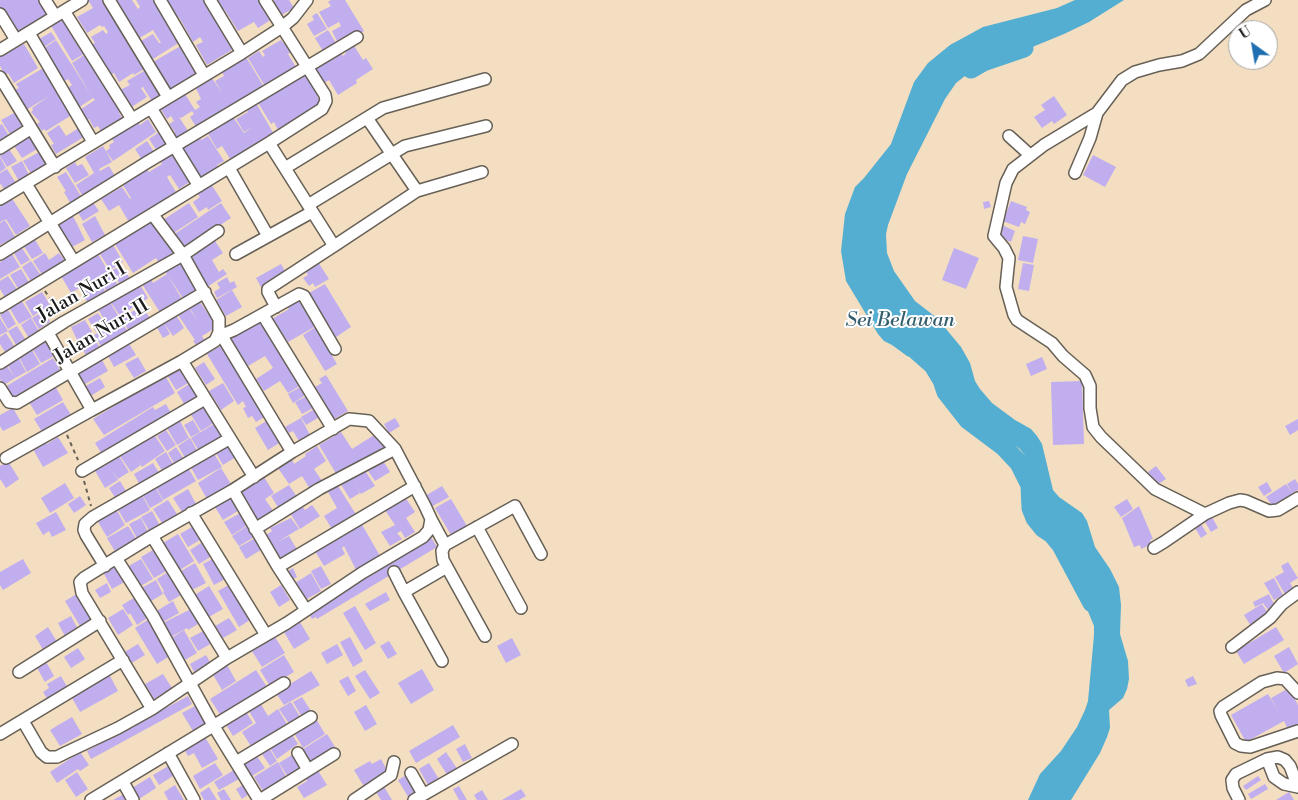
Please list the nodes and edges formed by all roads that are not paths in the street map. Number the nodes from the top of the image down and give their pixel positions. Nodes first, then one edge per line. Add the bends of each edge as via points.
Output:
1 (45, 0) edge
2 (82, 0) edge
3 (110, 0) edge
4 (160, 0) edge
5 (210, 0) edge
6 (265, 0) edge
7 (308, 0) edge
8 (1265, 0) edge
9 (59, 13) junction
10 (0, 14) edge
11 (282, 27) junction
12 (29, 33) junction
13 (358, 37) dead end
14 (16, 40) junction
15 (0, 50) edge
16 (242, 53) junction
17 (308, 66) junction
18 (204, 75) junction
19 (0, 77) edge
20 (485, 79) dead end
21 (4, 93) edge
22 (168, 97) junction
23 (151, 108) junction
24 (1097, 114) junction
25 (367, 118) junction
26 (132, 119) junction
27 (486, 126) dead end
28 (30, 129) junction
29 (1009, 136) dead end
30 (93, 142) junction
31 (269, 143) junction
32 (174, 147) junction
33 (0, 148) edge
34 (391, 155) junction
35 (1030, 155) junction
36 (54, 167) junction
37 (229, 168) junction
38 (285, 168) junction
39 (482, 172) dead end
40 (1075, 173) dead end
41 (26, 184) junction
42 (199, 186) junction
43 (417, 191) junction
44 (0, 199) edge
45 (310, 208) junction
46 (152, 215) junction
47 (50, 224) junction
48 (218, 231) dead end
49 (268, 236) junction
50 (334, 246) junction
51 (0, 254) edge
52 (236, 254) dead end
53 (183, 255) junction
54 (74, 262) junction
55 (205, 292) junction
56 (0, 307) edge
57 (276, 307) junction
58 (263, 315) junction
59 (48, 333) junction
60 (219, 336) junction
61 (335, 349) dead end
62 (182, 361) junction
63 (0, 363) edge
64 (70, 372) junction
65 (0, 388) edge
66 (205, 399) junction
67 (92, 410) junction
68 (333, 429) junction
69 (230, 439) junction
70 (395, 449) junction
71 (292, 452) junction
72 (6, 458) dead end
73 (82, 471) road end
74 (254, 477) junction
75 (415, 486) junction
76 (233, 490) junction
77 (1298, 498) edge
78 (191, 513) junction
79 (1205, 514) junction
80 (431, 519) junction
81 (477, 527) junction
82 (255, 529) junction
83 (152, 536) junction
84 (444, 545) junction
85 (1154, 548) dead end
86 (541, 554) dead end
87 (116, 558) junction
88 (105, 566) junction
89 (278, 567) junction
90 (447, 568) junction
91 (394, 572) dead end
92 (404, 592) junction
93 (1298, 592) edge
94 (521, 608) dead end
95 (306, 610) junction
96 (100, 621) junction
97 (266, 636) junction
98 (485, 636) dead end
99 (1232, 647) dead end
100 (227, 658) junction
101 (123, 660) junction
102 (442, 661) dead end
103 (19, 672) dead end
104 (191, 683) junction
105 (284, 683) dead end
106 (1298, 693) edge
107 (152, 709) junction
108 (311, 717) dead end
109 (23, 721) junction
110 (214, 725) junction
111 (1298, 731) edge
112 (0, 734) edge
113 (512, 744) dead end
114 (168, 753) junction
115 (298, 753) dead end
116 (334, 754) dead end
117 (1267, 759) dead end
118 (236, 762) junction
119 (394, 762) dead end
120 (308, 770) junction
121 (410, 773) dead end
122 (123, 782) junction
123 (370, 796) edge
124 (419, 797) edge
125 (91, 800) edge
126 (133, 800) edge
127 (194, 800) edge
128 (259, 800) edge
129 (354, 800) edge
130 (1239, 800) edge

1 - 9 street
2 - 9 street
3 - 22 street
4 - 18 street
5 - 16 street
6 - 11 street
7 - 11 street
8 - 24 street via 1246,10 1198,54 1135,72 1122,80
9 - 12 street
9 - 26 street
10 - 14 street
11 - 16 street
11 - 17 street
12 - 14 street
12 - 30 street
13 - 17 street
14 - 15 street
16 - 18 street
17 - 31 street via 325,95 325,106
17 - 32 street
18 - 22 street
19 - 21 street
20 - 25 street via 391,104
21 - 28 street
22 - 23 street
23 - 26 street
23 - 32 street
24 - 35 street
24 - 40 street
25 - 34 street
25 - 38 street
26 - 30 street
27 - 34 street via 411,144
28 - 33 street
28 - 36 street
29 - 35 street
30 - 36 street
31 - 37 street
31 - 38 street
32 - 42 street
32 - 47 street
34 - 43 street
34 - 45 street
35 - 79 street via 1013,169 1006,183 994,236 1009,258 1006,287 1014,315 1052,343 1085,375 1090,386 1093,427 1101,437 1156,489
36 - 41 street
37 - 42 street
37 - 49 street
38 - 45 street
39 - 43 street
41 - 44 street
41 - 47 street
42 - 46 street
43 - 50 street
45 - 49 street
45 - 50 street
46 - 53 street
46 - 54 street
47 - 51 street
47 - 54 street
48 - 53 street, Jalan Nuri I
49 - 52 street
50 - 57 street via 267,290
53 - 55 street
53 - 59 street, Jalan Nuri I
54 - 56 street
55 - 60 street via 219,318
55 - 64 street, Jalan Nuri II
57 - 58 street
57 - 61 street via 296,294 304,296
58 - 60 street
58 - 68 street
59 - 63 street, Jalan Nuri I
59 - 64 street
60 - 62 street
60 - 71 street
62 - 66 street
62 - 67 street
64 - 65 street, Jalan Nuri II via 17,403 9,402
64 - 67 street
66 - 69 street
66 - 73 street
67 - 72 street
68 - 70 street via 349,419 369,421
68 - 71 street
69 - 74 street
69 - 88 street via 93,516 85,524 84,530
70 - 75 street
70 - 82 street via 319,489
71 - 74 street
74 - 76 street
75 - 80 street
75 - 89 street
76 - 78 street
76 - 82 street
77 - 79 street via 1278,510 1269,511 1240,500
78 - 83 street
78 - 97 street
79 - 85 street
80 - 84 street
80 - 95 street via 429,530 423,537
81 - 84 street
81 - 86 street via 515,506
81 - 94 street
82 - 89 street
83 - 87 street
83 - 100 street
84 - 90 street via 443,560
87 - 88 street
87 - 104 street
88 - 96 street via 80,582 82,593
89 - 95 street
90 - 92 street
90 - 98 street
91 - 92 street
92 - 102 street
93 - 99 street
95 - 97 street
96 - 101 street
96 - 103 street
97 - 100 street
100 - 104 street
101 - 107 street
101 - 109 street
104 - 107 street
104 - 110 street
105 - 110 street
106 - 111 street via 1285,679 1277,678 1262,682 1220,711 1235,743 1241,746 1250,747
107 - 109 street via 57,757 41,752
108 - 118 street
109 - 112 street
110 - 114 street
110 - 118 street
113 - 124 street
114 - 122 street
114 - 127 street
115 - 120 street
116 - 120 street
117 - 130 street via 1236,774 1232,780
118 - 128 street
119 - 123 street via 391,775
120 - 128 street
121 - 124 street
122 - 125 street
122 - 126 street
123 - 129 street

